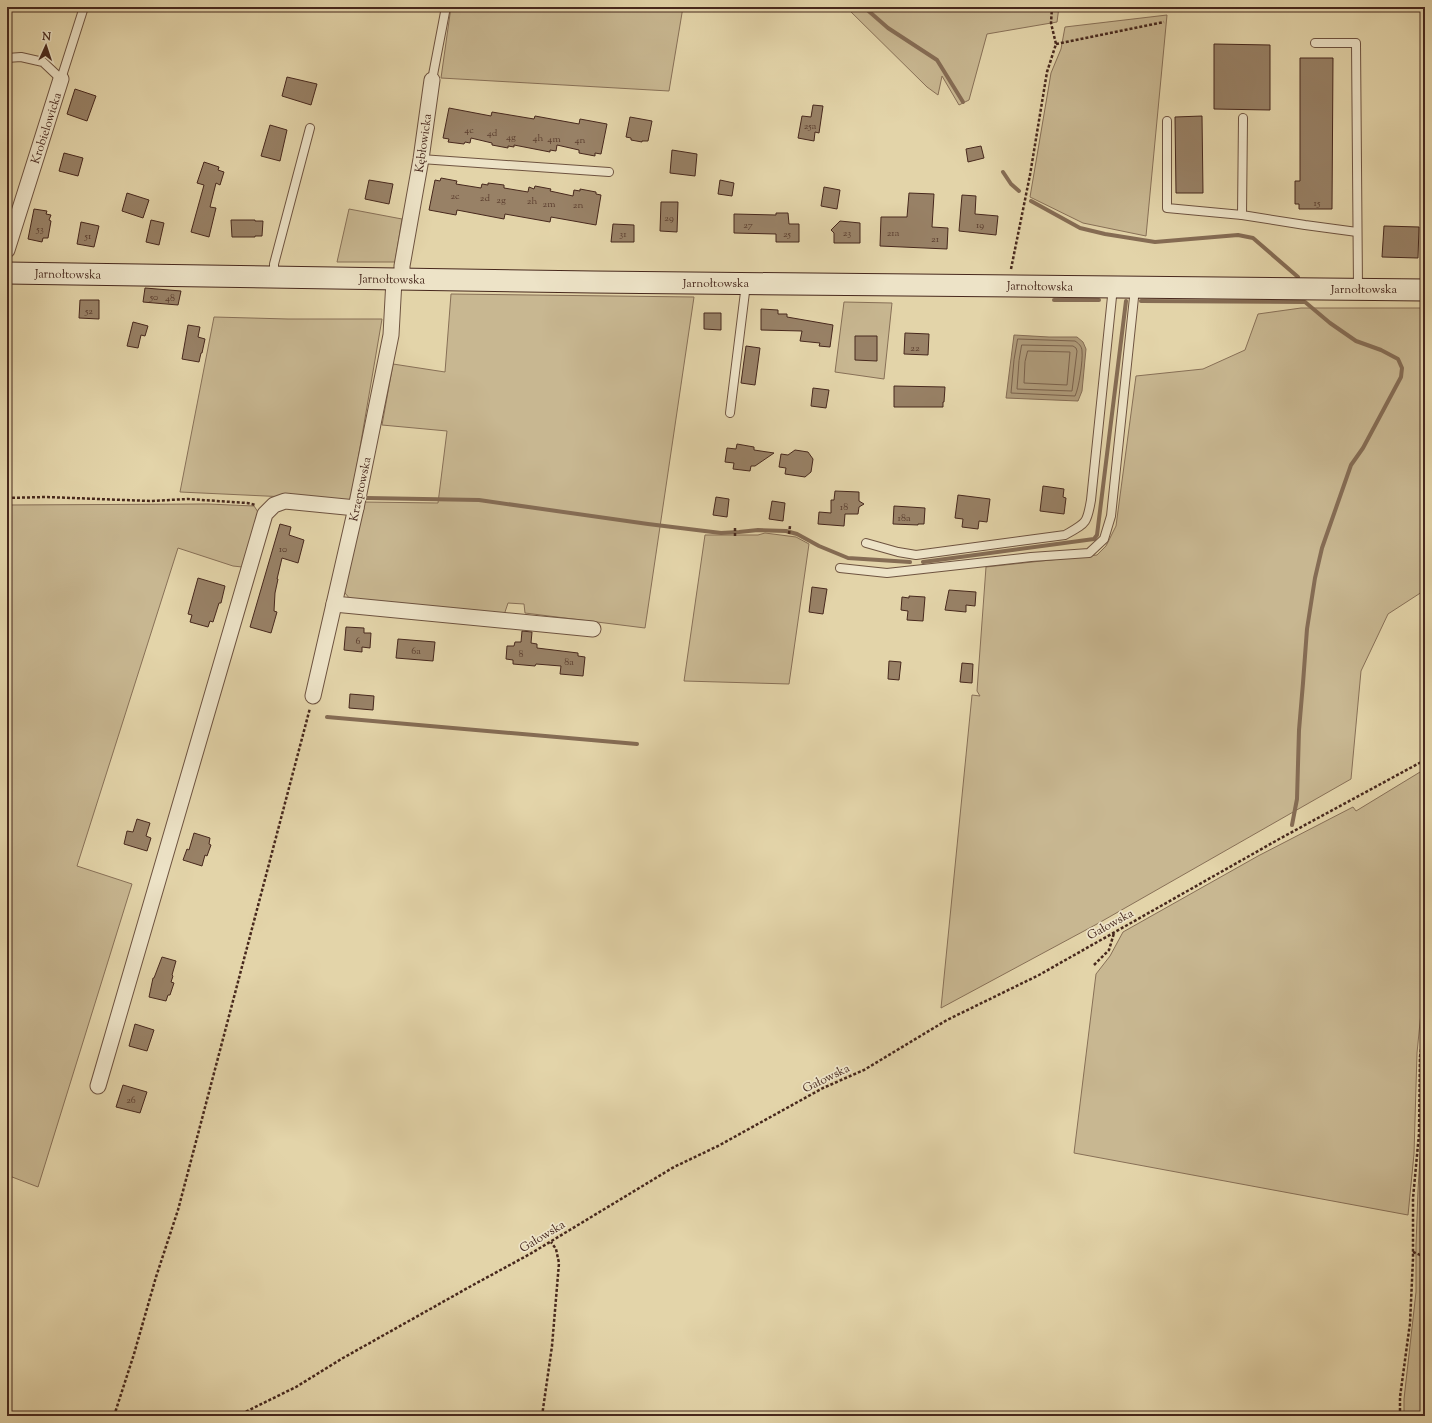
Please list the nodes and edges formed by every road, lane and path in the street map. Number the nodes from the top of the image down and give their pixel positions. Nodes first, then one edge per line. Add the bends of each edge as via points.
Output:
1 (84, 7) edge
2 (446, 7) edge
3 (1052, 7) edge
4 (1164, 22) dead end
5 (1315, 43) dead end
6 (1056, 44) junction
7 (7, 58) edge
8 (62, 79) junction
9 (432, 80) joint
10 (1243, 118) dead end
11 (1168, 121) dead end
12 (310, 128) dead end
13 (421, 160) junction
14 (609, 172) dead end
15 (1242, 215) junction
16 (1357, 232) junction
17 (7, 250) edge
18 (7, 273) edge
19 (274, 278) junction
20 (398, 280) junction
21 (746, 283) junction
22 (1010, 286) junction
23 (1113, 287) junction
24 (1135, 288) junction
25 (1358, 289) junction
26 (1425, 290) edge
27 (730, 413) dead end
28 (7, 498) edge
29 (356, 508) junction
30 (269, 510) junction
31 (735, 526) dead end
32 (790, 526) dead end
33 (789, 534) dead end
34 (735, 536) dead end
35 (866, 543) dead end
36 (916, 555) junction
37 (840, 568) dead end
38 (917, 570) junction
39 (334, 604) junction
40 (593, 629) dead end
41 (313, 696) joint
42 (1425, 760) edge
43 (1114, 932) junction
44 (1094, 965) dead end
45 (1425, 1015) edge
46 (98, 1086) dead end
47 (551, 1242) junction
48 (1413, 1252) junction
49 (1425, 1257) edge
50 (114, 1416) edge
51 (237, 1416) edge
52 (542, 1416) edge
53 (1400, 1416) edge

1 - 8 lane, Krobielowicka
2 - 9 lane, Kębłowicka
3 - 6 path via 1051,23
4 - 6 path
5 - 16 lane via 1356,43
6 - 22 path via 1047,72 1030,175 1011,263
7 - 8 lane via 21,57 43,62
8 - 17 street, Krobielowicka
9 - 13 street, Kębłowicka
10 - 15 lane
11 - 15 lane via 1167,208
12 - 19 lane via 274,264
13 - 14 lane
13 - 20 street, Kębłowicka
15 - 16 lane
16 - 25 lane
18 - 19 street, Jarnołtowska
19 - 20 street, Jarnołtowska
20 - 21 street, Jarnołtowska
20 - 29 street, Krzeptowska via 391,335
21 - 22 street, Jarnołtowska
21 - 27 lane
22 - 23 street, Jarnołtowska
23 - 24 street, Jarnołtowska
23 - 36 lane via 1091,500 1088,516 1083,525 1065,535
24 - 25 street, Jarnołtowska
24 - 38 lane via 1111,516 1104,539 1090,553
25 - 26 street, Jarnołtowska
28 - 30 path via 150,501 188,499 247,503 260,505
29 - 30 street via 285,501
29 - 39 street, Krzeptowska
30 - 46 street via 265,514
31 - 34 path
32 - 33 path
35 - 36 lane
36 - 38 lane
37 - 38 lane via 887,573
39 - 40 street
39 - 41 street, Krzeptowska
41 - 50 path via 178,1210
42 - 43 path, Gałowska
43 - 44 path via 1109,950
43 - 47 path, Gałowska via 1039,975 948,1020 864,1070 823,1088 718,1146 674,1167
45 - 48 path via 1420,1056
47 - 51 path, Gałowska via 296,1387
47 - 52 path via 556,1249 559,1263 552,1346
48 - 49 path
48 - 53 path via 1410,1323 1400,1397

